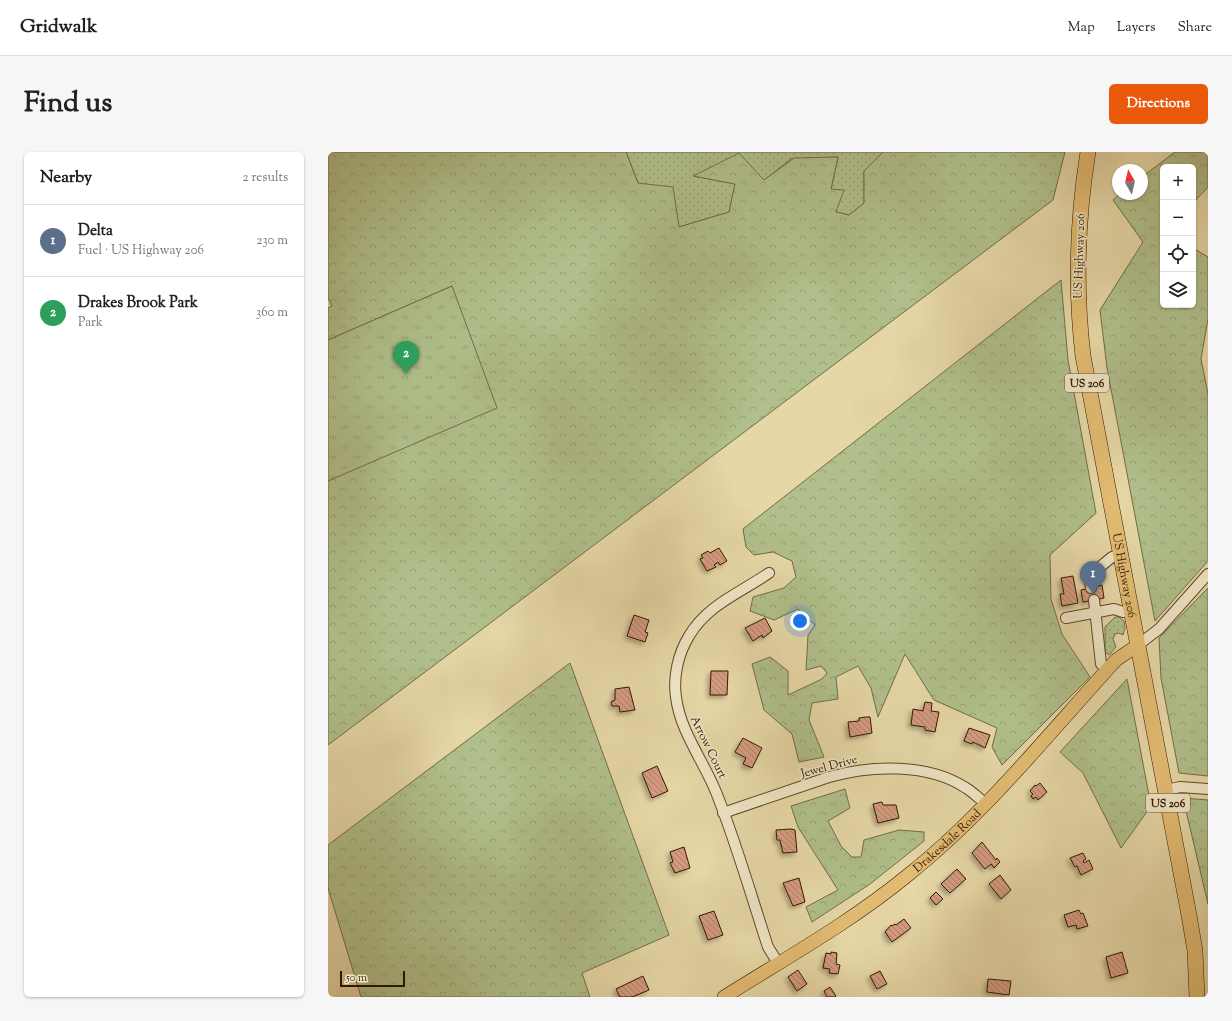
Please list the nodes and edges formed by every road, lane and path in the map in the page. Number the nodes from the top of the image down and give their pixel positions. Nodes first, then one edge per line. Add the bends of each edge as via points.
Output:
1 (1088, 152) edge
2 (1120, 555) junction
3 (769, 573) dead end
4 (1208, 574) edge
5 (1091, 588) dead end
6 (1094, 600) dead end
7 (1131, 611) junction
8 (1096, 612) junction
9 (1066, 618) dead end
10 (1138, 645) junction
11 (1107, 670) junction
12 (1208, 789) edge
13 (1166, 790) junction
14 (984, 803) junction
15 (723, 813) junction
16 (778, 963) junction
17 (724, 997) edge
18 (1197, 997) edge

1 - 2 highway, US Highway 206 / US 206 via 1078,228 1078,307 1086,374
2 - 5 street via 1112,557 1089,576
2 - 7 highway, US Highway 206 / US 206
3 - 15 street, Arrow Court via 717,605 704,616 686,640 678,664 675,690 681,719 709,776
4 - 10 street via 1159,629
6 - 8 street
7 - 8 street via 1114,609
7 - 10 highway, US Highway 206 / US 206
8 - 9 street
8 - 11 street via 1100,664
10 - 11 main road, Drakesdale Road via 1119,657
10 - 13 highway, US Highway 206 / US 206
11 - 14 main road, Drakesdale Road
12 - 13 street via 1180,787
13 - 18 highway, US Highway 206 / US 206 via 1192,931
14 - 15 street, Jewel Drive via 965,787 935,775 902,769 873,769 829,777
14 - 16 main road, Drakesdale Road via 895,886
15 - 16 street, Arrow Court via 768,947
16 - 17 main road, Drakesdale Road

